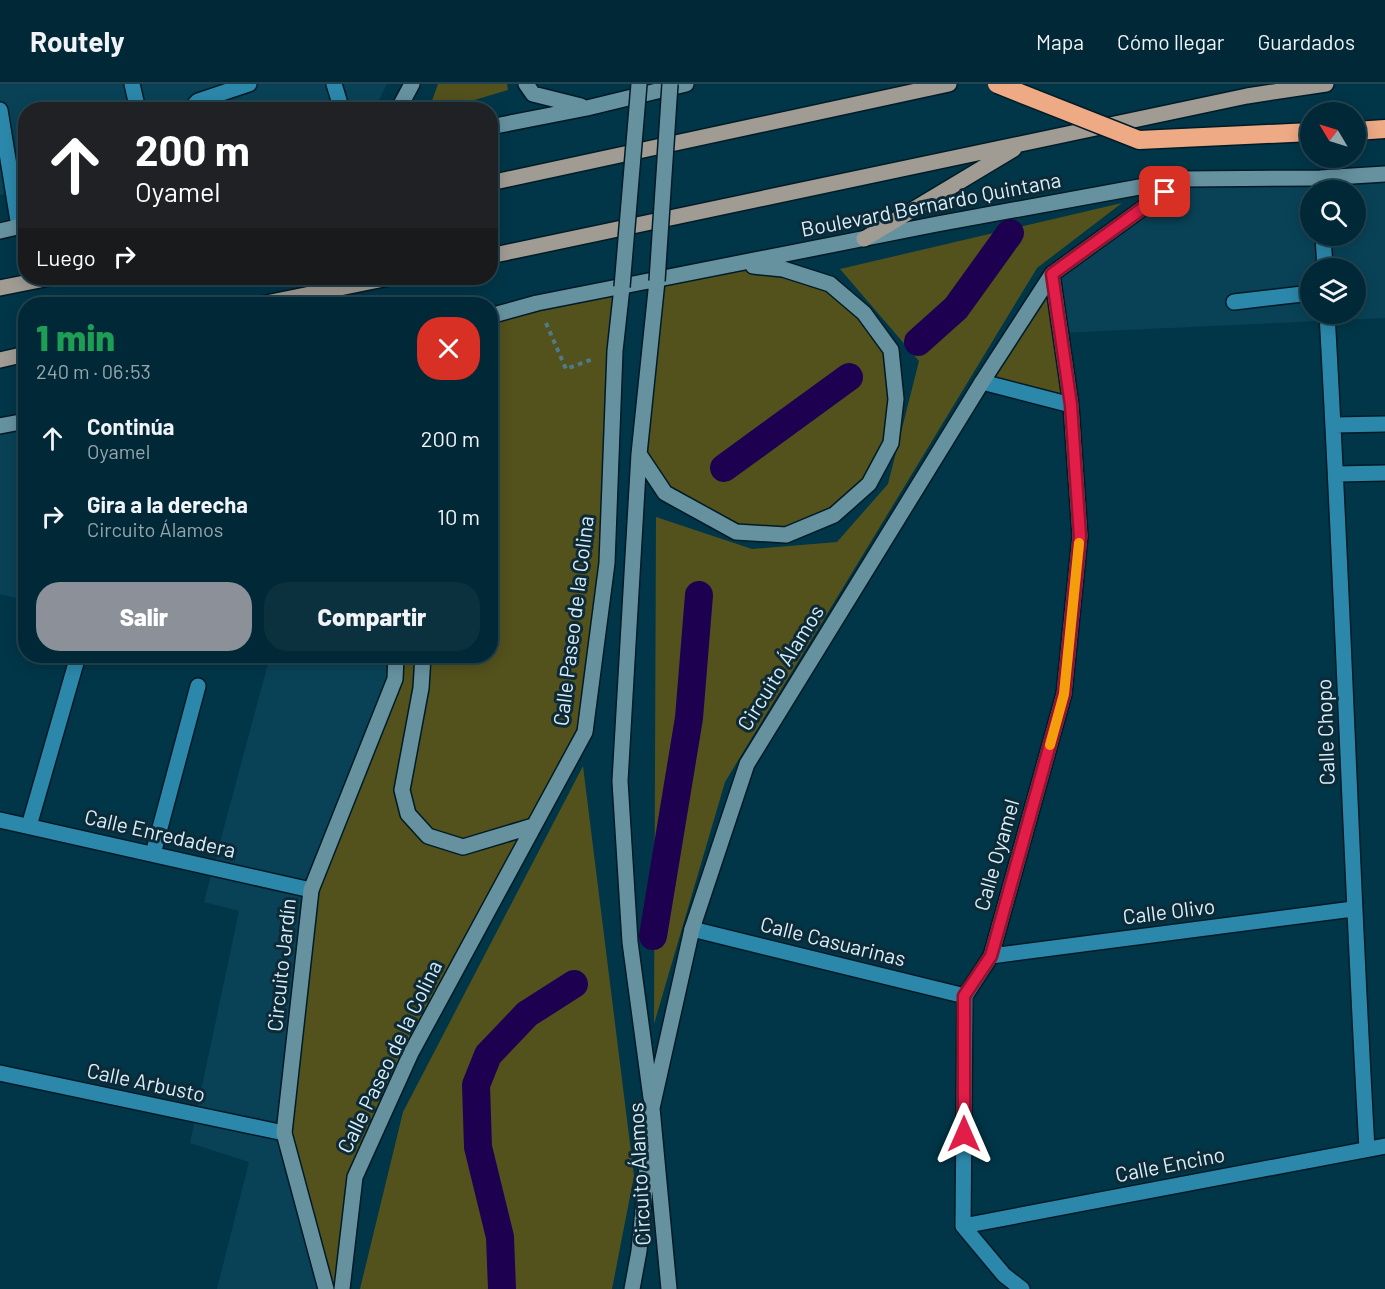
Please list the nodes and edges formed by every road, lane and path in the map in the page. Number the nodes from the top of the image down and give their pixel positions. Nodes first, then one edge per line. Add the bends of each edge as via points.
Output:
1 (132, 84) edge
2 (249, 84) edge
3 (334, 84) edge
4 (412, 84) edge
5 (526, 84) edge
6 (639, 84) edge
7 (670, 84) edge
8 (686, 84) edge
9 (949, 84) edge
10 (997, 84) edge
11 (1326, 84) edge
12 (136, 102) edge
13 (197, 102) edge
14 (340, 102) edge
15 (402, 102) edge
16 (587, 108) junction
17 (0, 110) edge
18 (498, 125) edge
19 (1385, 129) edge
20 (1366, 130) edge
21 (1300, 133) edge
22 (1024, 143) junction
23 (1385, 174) edge
24 (1183, 179) junction
25 (1346, 180) edge
26 (498, 181) edge
27 (1300, 183) edge
28 (18, 205) edge
29 (18, 227) edge
30 (0, 231) edge
31 (864, 239) junction
32 (498, 254) edge
33 (735, 265) junction
34 (1052, 274) junction
35 (18, 284) edge
36 (354, 285) edge
37 (0, 288) edge
38 (1300, 294) edge
39 (295, 297) edge
40 (1234, 302) dead end
41 (537, 303) junction
42 (498, 313) edge
43 (1328, 324) edge
44 (615, 351) junction
45 (18, 356) edge
46 (0, 360) edge
47 (982, 381) junction
48 (1071, 405) junction
49 (18, 423) edge
50 (1385, 424) edge
51 (1334, 425) junction
52 (0, 426) edge
53 (639, 454) junction
54 (1385, 473) edge
55 (1337, 474) junction
56 (76, 663) edge
57 (396, 663) edge
58 (423, 663) edge
59 (198, 686) dead end
60 (0, 820) edge
61 (28, 826) junction
62 (533, 826) junction
63 (153, 854) junction
64 (311, 890) junction
65 (1353, 909) junction
66 (692, 929) junction
67 (991, 956) junction
68 (964, 996) junction
69 (0, 1073) edge
70 (652, 1108) junction
71 (284, 1133) junction
72 (1385, 1146) edge
73 (1367, 1149) junction
74 (963, 1226) junction
75 (326, 1289) edge
76 (342, 1289) edge
77 (632, 1289) edge
78 (669, 1289) edge
79 (1022, 1289) edge

1 - 12 street
2 - 13 street
3 - 14 street
4 - 15 street
5 - 16 street via 533,94
6 - 44 street, Calle Paseo de la Colina, bridge
7 - 53 street, bridge via 656,293
8 - 16 street
9 - 26 main road
10 - 21 highway, bridge via 1139,140
11 - 22 main road, Boulevard Bernardo Quintana via 1247,96
16 - 18 street
17 - 28 street
19 - 20 highway
22 - 31 main road
22 - 32 main road, Boulevard Bernardo Quintana
23 - 25 street, Boulevard Bernardo Quintana
24 - 27 street, Boulevard Bernardo Quintana
24 - 31 street, Boulevard Bernardo Quintana
24 - 34 street, Circuito Álamos
29 - 30 street
31 - 33 street, Boulevard Bernardo Quintana
33 - 41 street, Boulevard Bernardo Quintana
33 - 53 street via 783,269 830,284 864,312 891,350 896,399 891,443 869,484 834,515 786,535 736,532 665,493
34 - 47 street, Circuito Álamos
34 - 48 street, Calle Oyamel
35 - 37 main road
36 - 39 main road
38 - 40 street
41 - 42 street, Boulevard Bernardo Quintana
41 - 44 path via 566,369
43 - 51 street, Calle Chopo
44 - 62 street, Calle Paseo de la Colina via 607,563 585,732
45 - 46 main road
47 - 48 street
47 - 66 street, Circuito Álamos via 747,764
48 - 67 street, Calle Oyamel via 1080,536 1064,694
49 - 52 street
50 - 51 street
51 - 55 street, Calle Chopo
53 - 70 street via 621,781 630,942
54 - 55 street
55 - 65 street, Calle Chopo
56 - 61 street
57 - 64 street, Circuito Jardín via 395,678
58 - 62 street via 402,790 408,814 428,837 463,847
59 - 63 street
60 - 61 street, Calle Enredadera
61 - 63 street, Calle Enredadera
62 - 76 street, Calle Paseo de la Colina via 411,1053 354,1177
63 - 64 street, Calle Enredadera
64 - 71 street, Circuito Jardín
65 - 67 street, Calle Olivo
65 - 73 street, Calle Chopo
66 - 68 street, Calle Casuarinas
66 - 70 street, Circuito Álamos
67 - 68 street, Calle Oyamel
68 - 74 street
69 - 71 street, Calle Arbusto
70 - 77 street
70 - 78 street, Circuito Álamos
71 - 75 street, Circuito Jardín
72 - 73 street, Calle Encino
73 - 74 street, Calle Encino
74 - 79 street via 1004,1275

